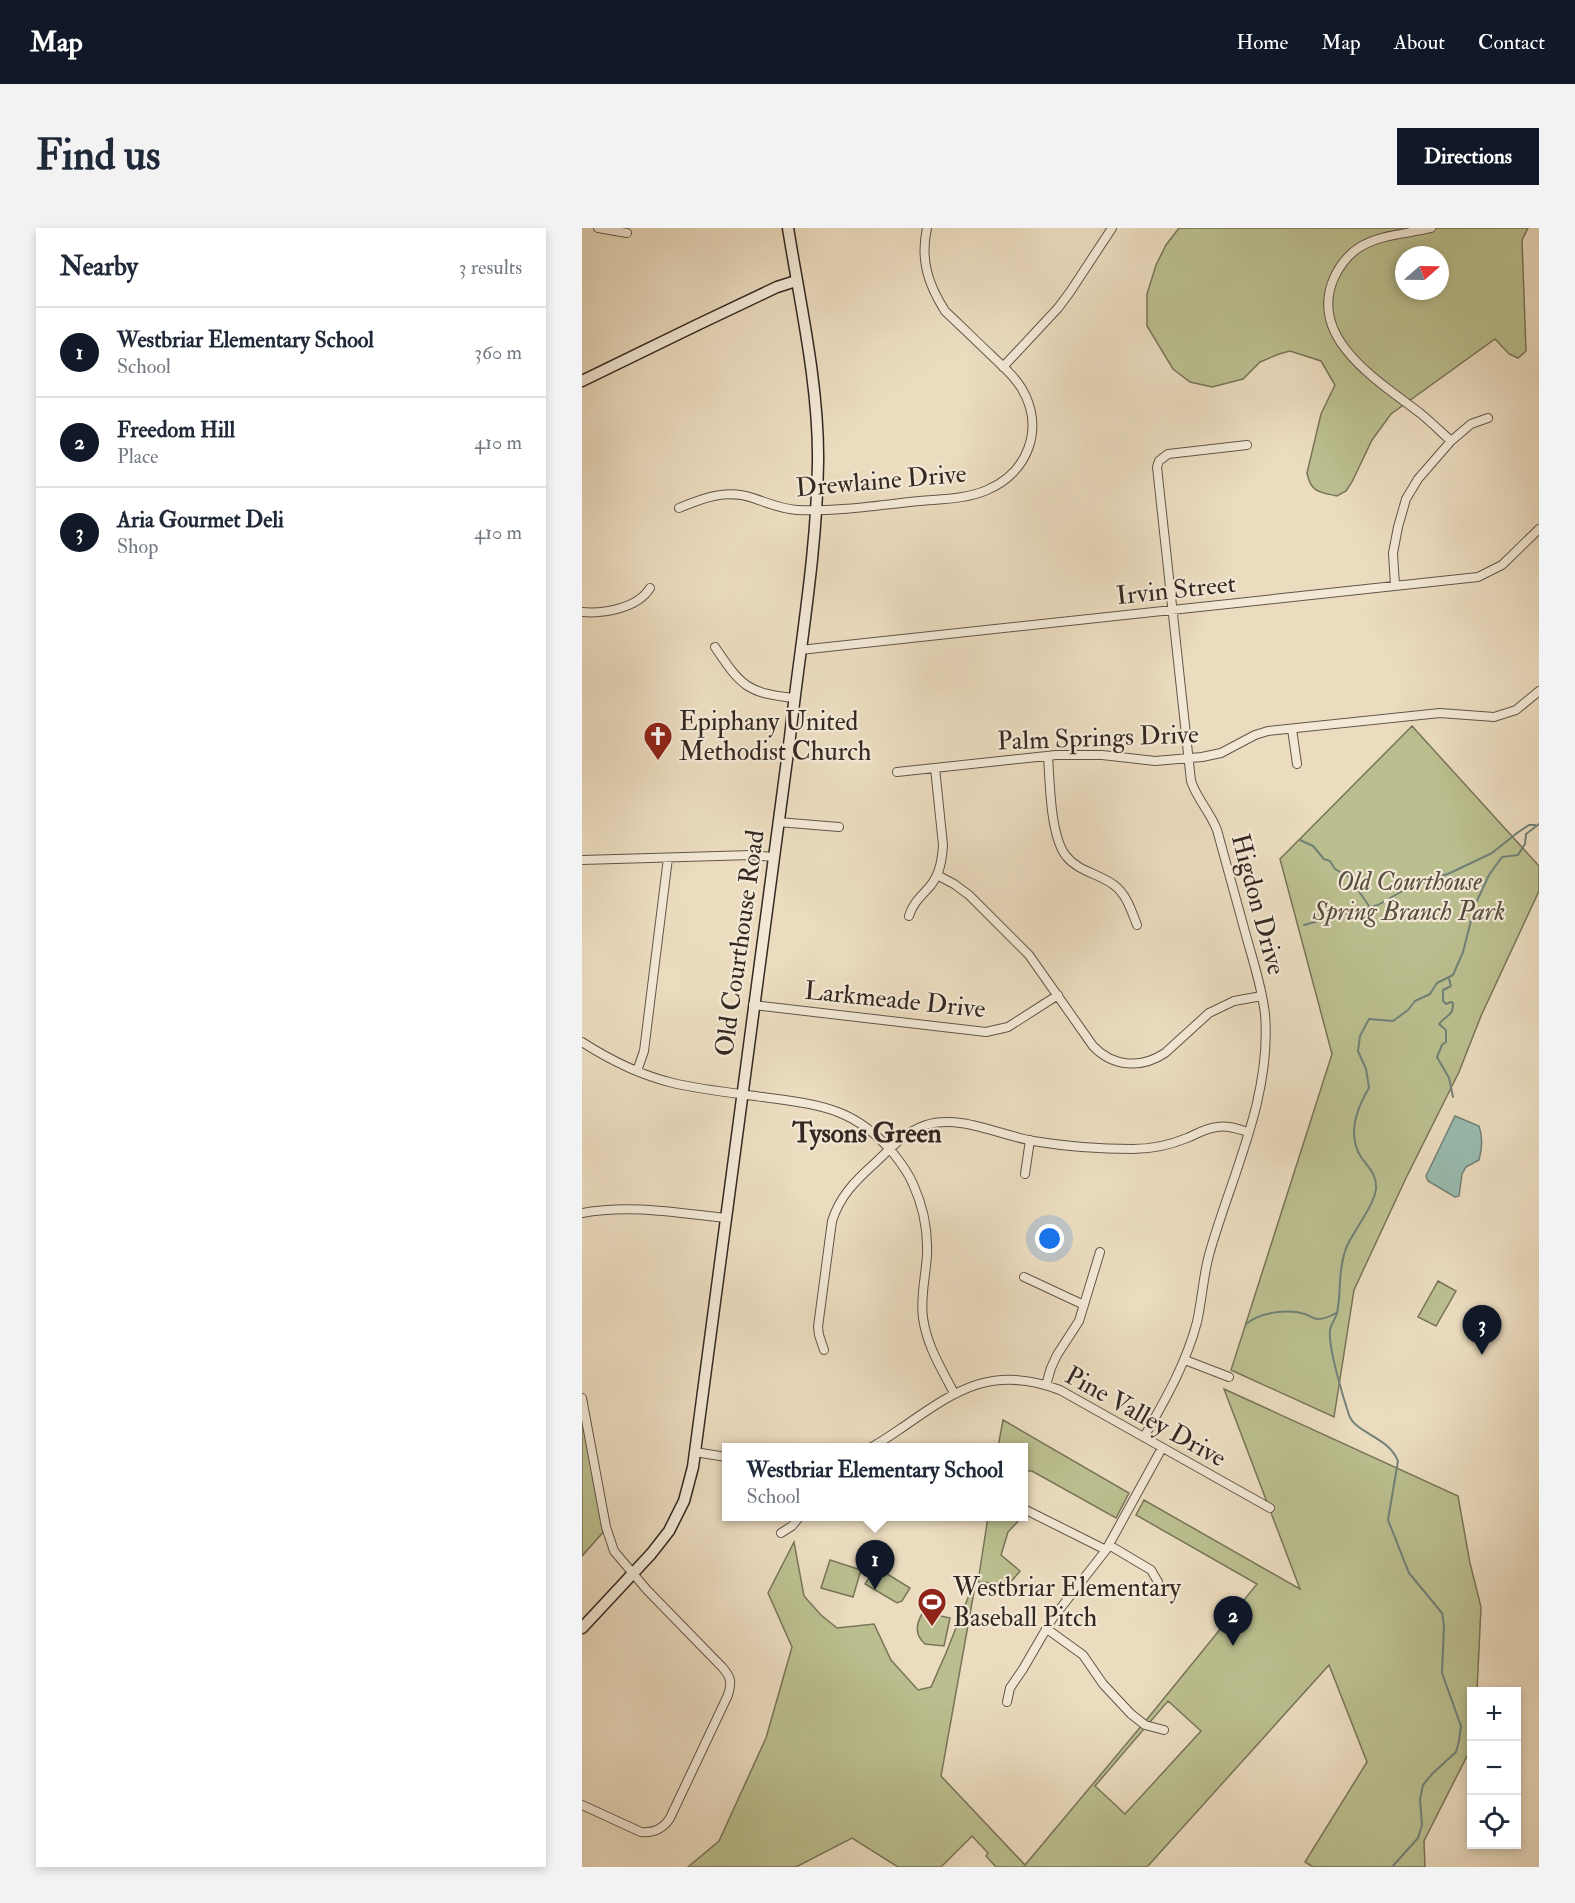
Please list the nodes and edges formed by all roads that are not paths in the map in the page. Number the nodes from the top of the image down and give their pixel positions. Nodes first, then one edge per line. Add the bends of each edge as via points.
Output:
1 (598, 228) edge
2 (788, 228) edge
3 (927, 228) edge
4 (1112, 228) edge
5 (1431, 228) edge
6 (627, 234) dead end
7 (796, 280) junction
8 (1003, 367) junction
9 (583, 377) edge
10 (1488, 418) dead end
11 (1451, 441) junction
12 (1247, 445) dead end
13 (679, 508) dead end
14 (815, 510) junction
15 (1539, 530) edge
16 (1395, 586) junction
17 (650, 588) dead end
18 (1172, 610) junction
19 (582, 612) edge
20 (715, 647) dead end
21 (800, 650) junction
22 (1539, 691) edge
23 (794, 698) junction
24 (1292, 729) junction
25 (1048, 756) junction
26 (1188, 758) junction
27 (1297, 764) dead end
28 (935, 768) junction
29 (897, 772) dead end
30 (778, 822) junction
31 (839, 827) dead end
32 (773, 857) junction
33 (668, 858) junction
34 (582, 860) edge
35 (937, 875) junction
36 (909, 916) dead end
37 (1137, 925) dead end
38 (1058, 995) junction
39 (1262, 996) junction
40 (753, 1005) junction
41 (582, 1042) edge
42 (637, 1071) junction
43 (742, 1094) junction
44 (1248, 1132) junction
45 (1030, 1140) junction
46 (890, 1150) junction
47 (1025, 1174) dead end
48 (582, 1213) edge
49 (726, 1218) junction
50 (1100, 1252) dead end
51 (1024, 1277) dead end
52 (1084, 1305) junction
53 (824, 1350) dead end
54 (1185, 1360) junction
55 (1229, 1377) dead end
56 (1046, 1385) junction
57 (954, 1393) junction
58 (582, 1398) edge
59 (1144, 1437) junction
60 (878, 1443) edge
61 (1162, 1448) junction
62 (695, 1452) junction
63 (722, 1455) edge
64 (1270, 1508) dead end
65 (1028, 1511) edge
66 (796, 1521) edge
67 (781, 1533) dead end
68 (1107, 1548) junction
69 (633, 1573) junction
70 (1158, 1582) dead end
71 (582, 1628) edge
72 (1047, 1629) junction
73 (1007, 1702) dead end
74 (1164, 1730) dead end
75 (582, 1805) edge

1 - 6 street
2 - 7 street, Old Courthouse Road
3 - 8 street, Drewlaine Drive via 925,270 936,297
4 - 8 street via 1058,308
5 - 11 street via 1360,246 1341,262 1329,290 1329,320 1345,350 1381,385
7 - 9 street
7 - 14 street, Old Courthouse Road via 816,417
8 - 14 street, Drewlaine Drive via 1021,387 1029,407 1032,432 1028,452 1008,478 974,495
10 - 11 street via 1470,424
11 - 16 street via 1406,499 1393,553
12 - 18 street, Higdon Drive via 1168,454 1159,461
13 - 14 street, Drewlaine Drive via 727,494 780,507
14 - 21 street, Old Courthouse Road
15 - 16 street, Irvin Street via 1502,566 1484,575
16 - 18 street, Irvin Street
17 - 19 street via 636,602 608,611
18 - 21 street, Irvin Street
18 - 26 street, Higdon Drive
20 - 23 street via 746,686
21 - 23 street, Old Courthouse Road
22 - 24 street, Palm Springs Drive via 1516,710 1494,717 1440,713
23 - 30 street, Old Courthouse Road
24 - 26 street, Palm Springs Drive via 1268,731 1221,753
24 - 27 street
25 - 26 street, Palm Springs Drive via 1092,755 1155,761
25 - 28 street, Palm Springs Drive
25 - 37 street via 1060,847 1078,868 1119,889
26 - 39 street, Higdon Drive via 1193,788 1217,830
28 - 29 street, Palm Springs Drive
28 - 35 street via 943,845
30 - 31 street
30 - 32 street, Old Courthouse Road
32 - 33 street
32 - 40 street, Old Courthouse Road
33 - 34 street
33 - 42 street via 644,1051
35 - 36 street via 915,901
35 - 38 street via 969,895 1016,940
38 - 39 street via 1099,1053 1126,1064 1157,1059 1198,1021 1221,1006
38 - 40 street, Larkmeade Drive via 1014,1024 986,1032
39 - 44 street, Higdon Drive via 1264,1063
40 - 43 street, Old Courthouse Road
41 - 42 street
42 - 43 street via 672,1082
43 - 46 street via 828,1108 865,1126
43 - 49 street, Old Courthouse Road
44 - 45 street via 1214,1127 1170,1144 1139,1149
44 - 54 street, Higdon Drive via 1209,1255
45 - 46 street via 955,1122 936,1123 916,1129
45 - 47 street
46 - 53 street via 848,1189 832,1221 818,1327
46 - 57 street via 912,1181 922,1208 927,1240 922,1299 925,1332
48 - 49 street via 630,1209
49 - 62 street, Old Courthouse Road
50 - 52 street
51 - 52 street
52 - 56 street via 1050,1368
54 - 55 street
54 - 59 street, Higdon Drive
56 - 57 street, Pine Valley Drive via 1003,1380
56 - 59 street, Pine Valley Drive
57 - 60 street, Pine Valley Drive
58 - 69 street via 608,1535 614,1551
59 - 61 street, Pine Valley Drive
61 - 64 street, Pine Valley Drive
61 - 68 street
62 - 63 street
62 - 69 street, Old Courthouse Road via 686,1492 674,1521
65 - 68 street
66 - 67 street
68 - 70 street via 1151,1570
68 - 72 street
69 - 71 street, Old Courthouse Road
69 - 75 street via 726,1672 731,1685 670,1818 661,1828 641,1832
72 - 73 street via 1010,1688
72 - 74 street via 1083,1655 1131,1714 1145,1725

